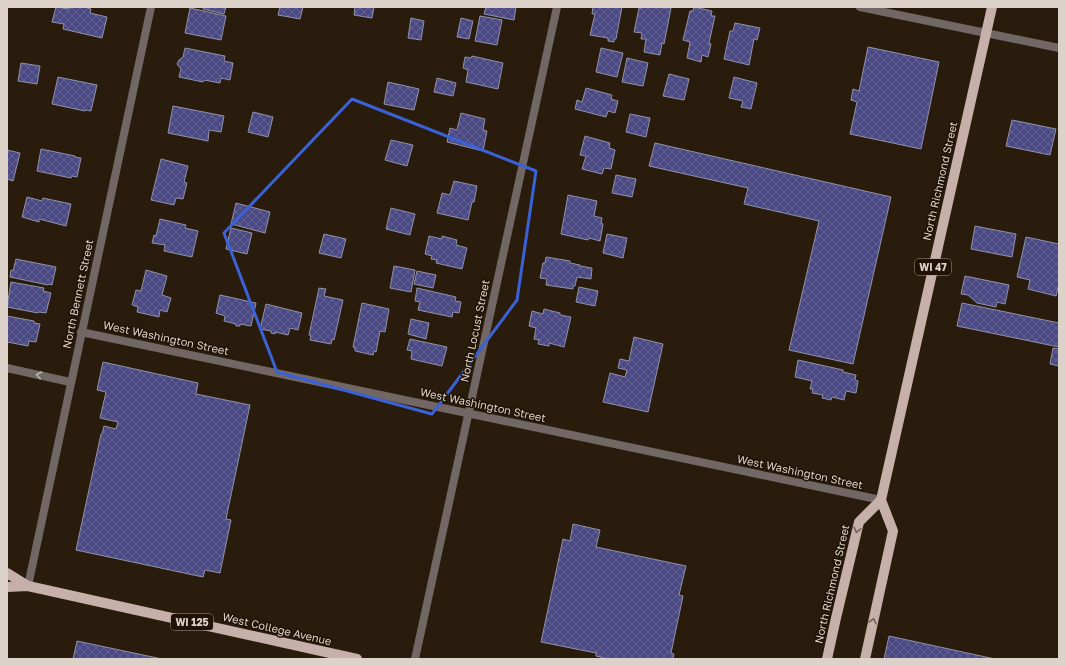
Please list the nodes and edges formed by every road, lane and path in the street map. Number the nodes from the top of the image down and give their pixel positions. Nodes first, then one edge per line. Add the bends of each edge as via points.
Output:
1 (151, 7) edge
2 (557, 7) edge
3 (860, 7) edge
4 (992, 7) edge
5 (986, 34) junction
6 (1059, 48) edge
7 (81, 332) junction
8 (7, 368) edge
9 (70, 382) junction
10 (468, 413) junction
11 (881, 500) junction
12 (7, 573) edge
13 (28, 586) junction
14 (7, 587) edge
15 (357, 659) edge
16 (415, 659) edge
17 (827, 659) edge
18 (865, 659) edge

1 - 7 street, North Bennett Street
2 - 10 street, North Locust Street
3 - 5 street
4 - 5 main road, North Richmond Street / WI 47
5 - 6 street
5 - 11 main road, North Richmond Street / WI 47
7 - 9 street, North Bennett Street
7 - 10 street, West Washington Street
9 -> 8 street
9 - 13 street, North Bennett Street
10 - 11 street, West Washington Street
10 - 16 street, North Locust Street
11 -> 17 main road, North Richmond Street via 859,522
18 -> 11 main road via 893,531
12 - 13 main road, West College Avenue / WI 125
13 - 14 main road, West College Avenue / WI 125
13 - 15 main road, West College Avenue / WI 125

